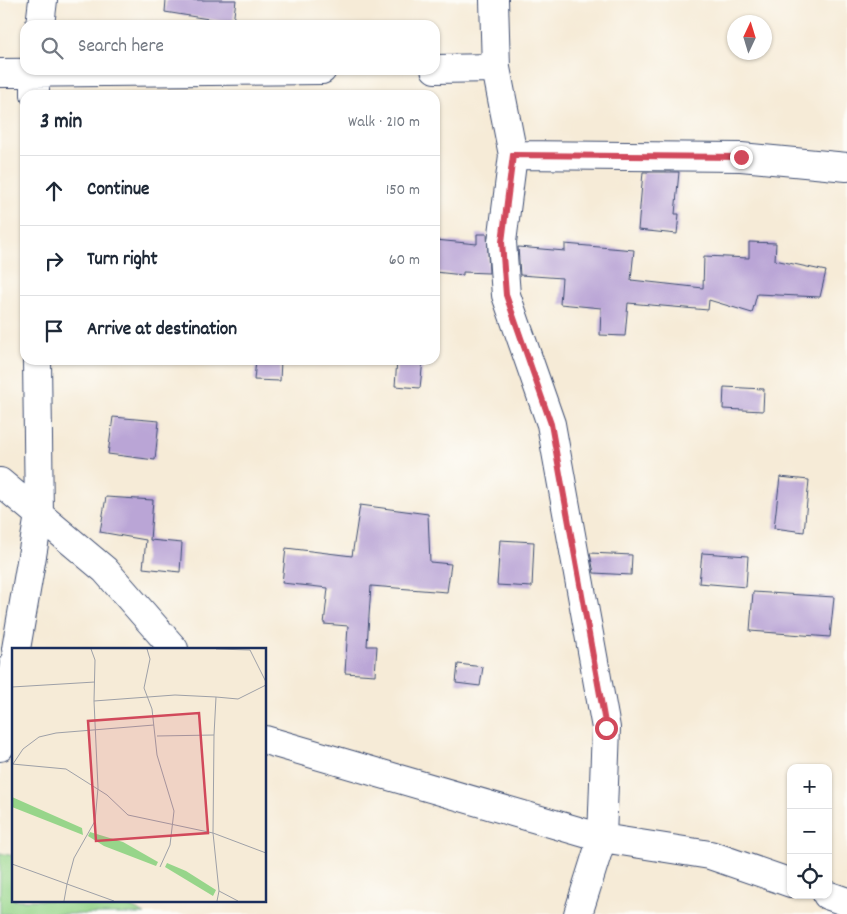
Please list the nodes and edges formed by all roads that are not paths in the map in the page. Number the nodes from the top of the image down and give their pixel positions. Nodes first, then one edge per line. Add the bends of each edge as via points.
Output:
1 (43, 0) edge
2 (494, 0) edge
3 (41, 20) edge
4 (496, 68) junction
5 (440, 69) edge
6 (0, 73) edge
7 (163, 75) edge
8 (35, 79) edge
9 (513, 155) junction
10 (847, 168) edge
11 (37, 365) edge
12 (0, 482) edge
13 (39, 514) junction
14 (16, 648) edge
15 (173, 648) edge
16 (12, 676) edge
17 (266, 740) edge
18 (0, 747) edge
19 (602, 838) junction
20 (787, 882) edge
21 (832, 897) edge
22 (847, 902) edge
23 (578, 914) edge

1 - 3 street
2 - 4 street
4 - 5 street
4 - 9 street
6 - 8 street
7 - 8 street
9 - 10 street via 741,157
9 - 19 street via 502,242 506,295 551,424 606,728
11 - 13 street
12 - 13 street
13 - 14 street
13 - 15 street via 104,570
16 - 18 street
17 - 19 street
19 - 20 street via 710,855
19 - 23 street
21 - 22 street

